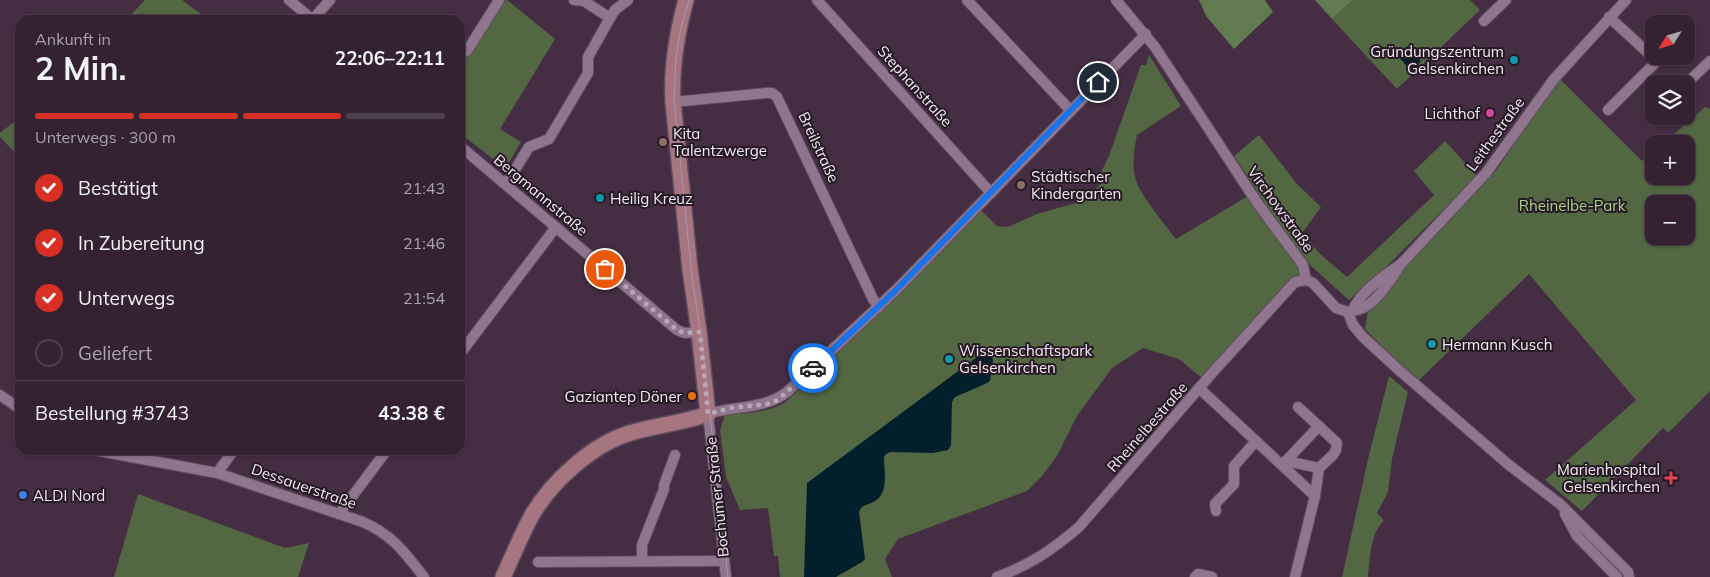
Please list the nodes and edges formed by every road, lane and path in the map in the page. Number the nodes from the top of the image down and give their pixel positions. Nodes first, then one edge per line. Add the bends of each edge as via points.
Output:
1 (289, 0) edge
2 (330, 0) edge
3 (499, 0) edge
4 (574, 0) edge
5 (628, 0) edge
6 (686, 0) edge
7 (817, 0) edge
8 (967, 0) edge
9 (1116, 0) edge
10 (1506, 0) edge
11 (1626, 0) edge
12 (306, 15) edge
13 (316, 15) edge
14 (1609, 17) junction
15 (610, 18) junction
16 (1484, 21) dead end
17 (1146, 34) junction
18 (465, 52) edge
19 (1710, 61) edge
20 (1695, 75) edge
21 (673, 102) junction
22 (1071, 110) junction
23 (1608, 110) dead end
24 (465, 151) edge
25 (506, 184) junction
26 (991, 193) junction
27 (556, 227) junction
28 (1306, 280) junction
29 (879, 306) junction
30 (1351, 311) junction
31 (700, 332) junction
32 (465, 347) edge
33 (1199, 388) junction
34 (0, 395) edge
35 (15, 406) edge
36 (1298, 407) dead end
37 (708, 414) junction
38 (1319, 426) junction
39 (1256, 441) junction
40 (122, 455) edge
41 (230, 455) edge
42 (383, 455) edge
43 (675, 455) dead end
44 (1284, 463) junction
45 (1319, 468) junction
46 (217, 473) junction
47 (1315, 496) junction
48 (1560, 504) junction
49 (1216, 511) dead end
50 (339, 514) junction
51 (642, 561) junction
52 (724, 561) junction
53 (538, 562) dead end
54 (507, 573) edge
55 (1016, 574) edge
56 (424, 577) edge
57 (726, 577) edge
58 (997, 577) edge
59 (1195, 577) edge
60 (1212, 577) edge
61 (1296, 577) edge
62 (1617, 577) edge
63 (1629, 577) edge

1 - 12 street
2 - 13 street
3 - 18 street
4 - 15 street via 584,1
5 - 15 street via 614,10
6 - 21 main road, Bochumer Straße via 675,49
7 - 26 street, Stephanstraße
8 - 22 street
9 - 17 street, Virchowstraße
10 - 16 street
11 - 14 street, Leithestraße
14 - 23 street via 1657,61
14 - 30 street, Leithestraße via 1554,78 1486,173 1401,264 1370,303 1363,309
15 - 25 street via 588,56 588,72 549,139 530,147
17 - 22 street
17 - 28 street, Virchowstraße via 1253,196 1303,265
19 - 20 street
21 - 29 street, Breilstraße via 766,93 778,97
21 - 31 main road, Bochumer Straße via 690,269
22 - 26 street
24 - 25 street, Bergmannstraße
25 - 27 street, Bergmannstraße
26 - 29 street
27 - 31 street, Bergmannstraße via 677,330
27 - 32 street
28 - 30 street, Virchowstraße via 1313,282 1336,308
28 - 33 street, Rheinelbestraße via 1295,282
29 - 37 street via 778,400
30 - 48 street, Virchowstraße via 1353,325 1400,371 1509,465
31 - 37 main road, Bochumer Straße
33 - 39 street
33 - 55 street, Rheinelbestraße via 1079,527
34 - 35 street
36 - 38 street
37 - 52 street, Bochumer Straße
37 - 54 main road via 630,433 590,454 565,475 533,513
38 - 44 street
38 - 45 street via 1337,443 1333,455
39 - 44 street
39 - 49 street via 1234,466 1234,484 1215,504
40 - 46 street, Dessauerstraße
41 - 46 street
42 - 50 street
43 - 51 street via 642,545
44 - 45 street
44 - 47 street
45 - 47 street
46 - 50 street, Dessauerstraße
47 - 61 street
48 - 62 street, Virchowstraße via 1577,536
48 - 63 street, Virchowstraße via 1628,572
50 - 56 street, Dessauerstraße via 385,533
51 - 52 street
51 - 53 street
52 - 57 street, Bochumer Straße
55 - 58 street, Rheinelbestraße
59 - 60 street via 1198,574

